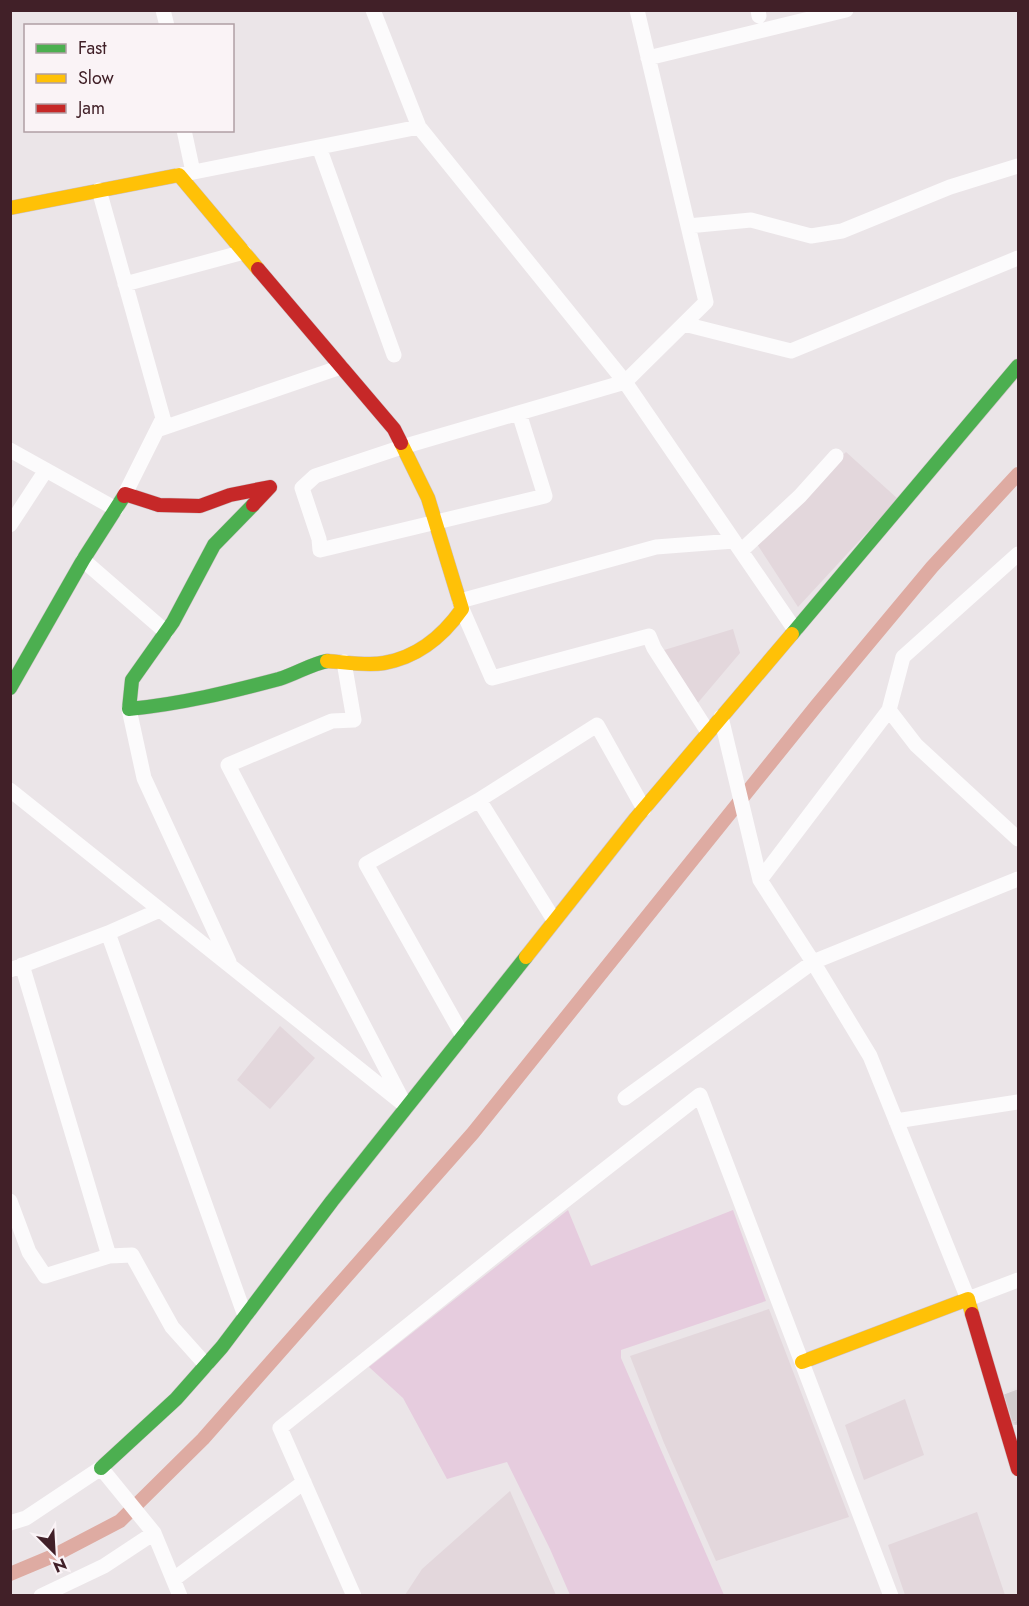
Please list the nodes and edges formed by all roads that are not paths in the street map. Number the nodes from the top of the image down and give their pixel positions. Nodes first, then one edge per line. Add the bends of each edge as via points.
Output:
1 (374, 10) edge
2 (637, 10) edge
3 (846, 10) edge
4 (648, 58) junction
5 (419, 127) junction
6 (184, 132) edge
7 (319, 147) junction
8 (1018, 166) edge
9 (186, 173) junction
10 (99, 190) junction
11 (10, 208) edge
12 (688, 226) junction
13 (244, 252) junction
14 (1018, 258) edge
15 (125, 284) junction
16 (684, 324) junction
17 (394, 355) dead end
18 (1018, 366) edge
19 (341, 367) junction
20 (625, 382) junction
21 (519, 413) junction
22 (157, 430) junction
23 (402, 447) junction
24 (10, 450) edge
25 (836, 456) dead end
26 (46, 470) junction
27 (125, 494) junction
28 (116, 509) junction
29 (436, 522) junction
30 (10, 525) edge
31 (738, 546) junction
32 (1018, 554) edge
33 (83, 560) junction
34 (1013, 563) edge
35 (461, 605) junction
36 (795, 630) junction
37 (166, 632) junction
38 (344, 662) junction
39 (10, 688) edge
40 (129, 709) junction
41 (889, 710) junction
42 (721, 717) junction
43 (708, 732) junction
44 (10, 790) edge
45 (479, 800) junction
46 (644, 809) junction
47 (1018, 839) edge
48 (1018, 879) edge
49 (760, 880) junction
50 (160, 910) junction
51 (554, 920) junction
52 (108, 933) junction
53 (813, 962) junction
54 (231, 966) junction
55 (16, 968) edge
56 (463, 1036) junction
57 (625, 1098) dead end
58 (1018, 1102) edge
59 (406, 1107) junction
60 (896, 1121) junction
61 (10, 1201) edge
62 (109, 1256) junction
63 (1018, 1280) edge
64 (968, 1299) junction
65 (245, 1316) junction
66 (802, 1362) junction
67 (206, 1365) junction
68 (101, 1468) junction
69 (1018, 1469) edge
70 (304, 1482) junction
71 (10, 1523) edge
72 (154, 1533) junction
73 (174, 1579) junction
74 (41, 1596) edge
75 (180, 1596) edge
76 (354, 1596) edge
77 (891, 1596) edge

1 - 5 street
2 - 4 street
3 - 4 street
4 - 12 street
5 - 7 street
5 - 20 street
6 - 9 street
7 - 9 street
7 - 17 street
8 - 12 street via 950,187 842,231 811,236 751,220
9 - 10 street
9 - 13 street
10 - 11 street
10 - 15 street
12 - 16 street via 706,302
13 - 15 street
13 - 19 street
14 - 16 street via 791,351
15 - 22 street via 163,418
16 - 20 street
18 - 36 street
19 - 22 street
19 - 23 street via 393,429
20 - 21 street
20 - 31 street
21 - 23 street
21 - 29 street via 545,496
22 - 27 street
23 - 29 street
23 - 29 street via 315,476 302,488 320,550
24 - 26 street
25 - 31 street via 800,496
26 - 28 street
26 - 30 street
27 - 28 street
27 - 37 street via 159,506 200,506 270,487 214,545
28 - 33 street
29 - 35 street
31 - 35 street via 656,547
31 - 36 street
32 - 34 street
33 - 37 street
33 - 39 street
34 - 41 street via 903,657
35 - 38 street via 447,630 418,652 383,663
35 - 43 street via 492,678 649,636
36 - 42 street
37 - 40 street via 132,680
38 - 40 street via 325,661 290,676 224,694
38 - 59 street via 354,720 333,721 228,765
40 - 54 street via 144,778
41 - 47 street via 916,745
41 - 49 street
42 - 43 street
42 - 49 street
43 - 46 street
44 - 50 street
45 - 46 street via 597,725
45 - 51 street
45 - 56 street via 366,864
46 - 51 street
48 - 53 street
49 - 53 street
50 - 52 street
50 - 54 street
51 - 56 street
52 - 55 street
52 - 65 street
53 - 57 street
53 - 60 street via 870,1056
54 - 59 street
55 - 62 street
56 - 59 street
58 - 60 street
59 - 65 street
60 - 64 street
61 - 62 street via 29,1252 45,1276
62 - 67 street via 132,1255 172,1327
63 - 64 street
64 - 66 street
64 - 69 street
65 - 67 street
66 - 70 street via 700,1095 280,1428
66 - 77 street
67 - 68 street via 176,1400
68 - 71 street via 26,1518
68 - 72 street
70 - 73 street
70 - 76 street
72 - 73 street
72 - 74 street via 104,1566
73 - 75 street

